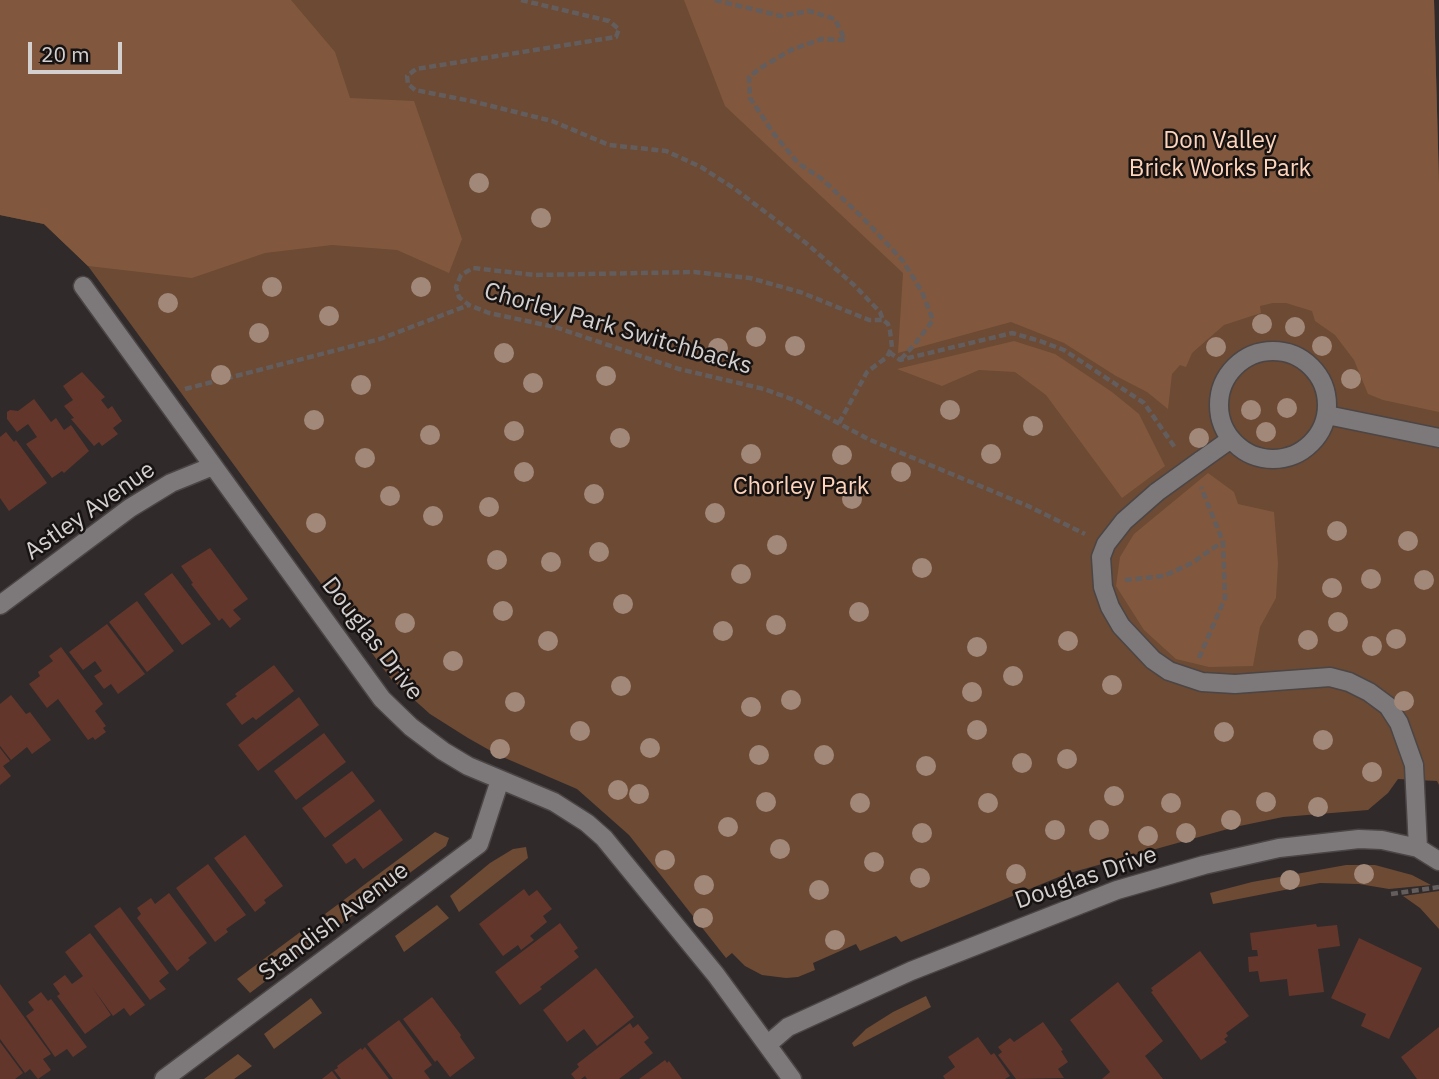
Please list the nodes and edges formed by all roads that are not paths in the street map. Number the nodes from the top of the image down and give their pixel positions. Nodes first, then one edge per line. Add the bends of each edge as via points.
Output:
1 (83, 286) dead end
2 (1327, 415) junction
3 (1439, 438) edge
4 (1231, 439) junction
5 (214, 466) junction
6 (0, 605) edge
7 (500, 780) junction
8 (1418, 848) junction
9 (1439, 861) edge
10 (767, 1045) junction
11 (164, 1079) edge
12 (792, 1079) edge

1 - 5 street, Douglas Drive
2 - 3 street
2 - 4 street via 1313,443 1287,458 1256,456
2 - 4 street via 1327,397 1310,366 1278,351 1261,353 1244,360 1222,388 1222,423
4 - 8 street, bridge via 1157,492 1106,544 1101,557 1110,607 1153,660 1191,679 1234,684 1330,677 1370,692 1388,706 1414,765
5 - 6 street, Astley Avenue via 170,483 130,508
5 - 7 street, Douglas Drive via 382,699 443,751
7 - 10 street, Douglas Drive via 562,806 604,838
7 - 11 street, Standish Avenue via 480,844
8 - 9 street, Douglas Drive
8 - 10 street, Douglas Drive via 1382,840 1321,842 1204,865 1117,890 911,971 788,1027
10 - 12 street, Douglas Drive

